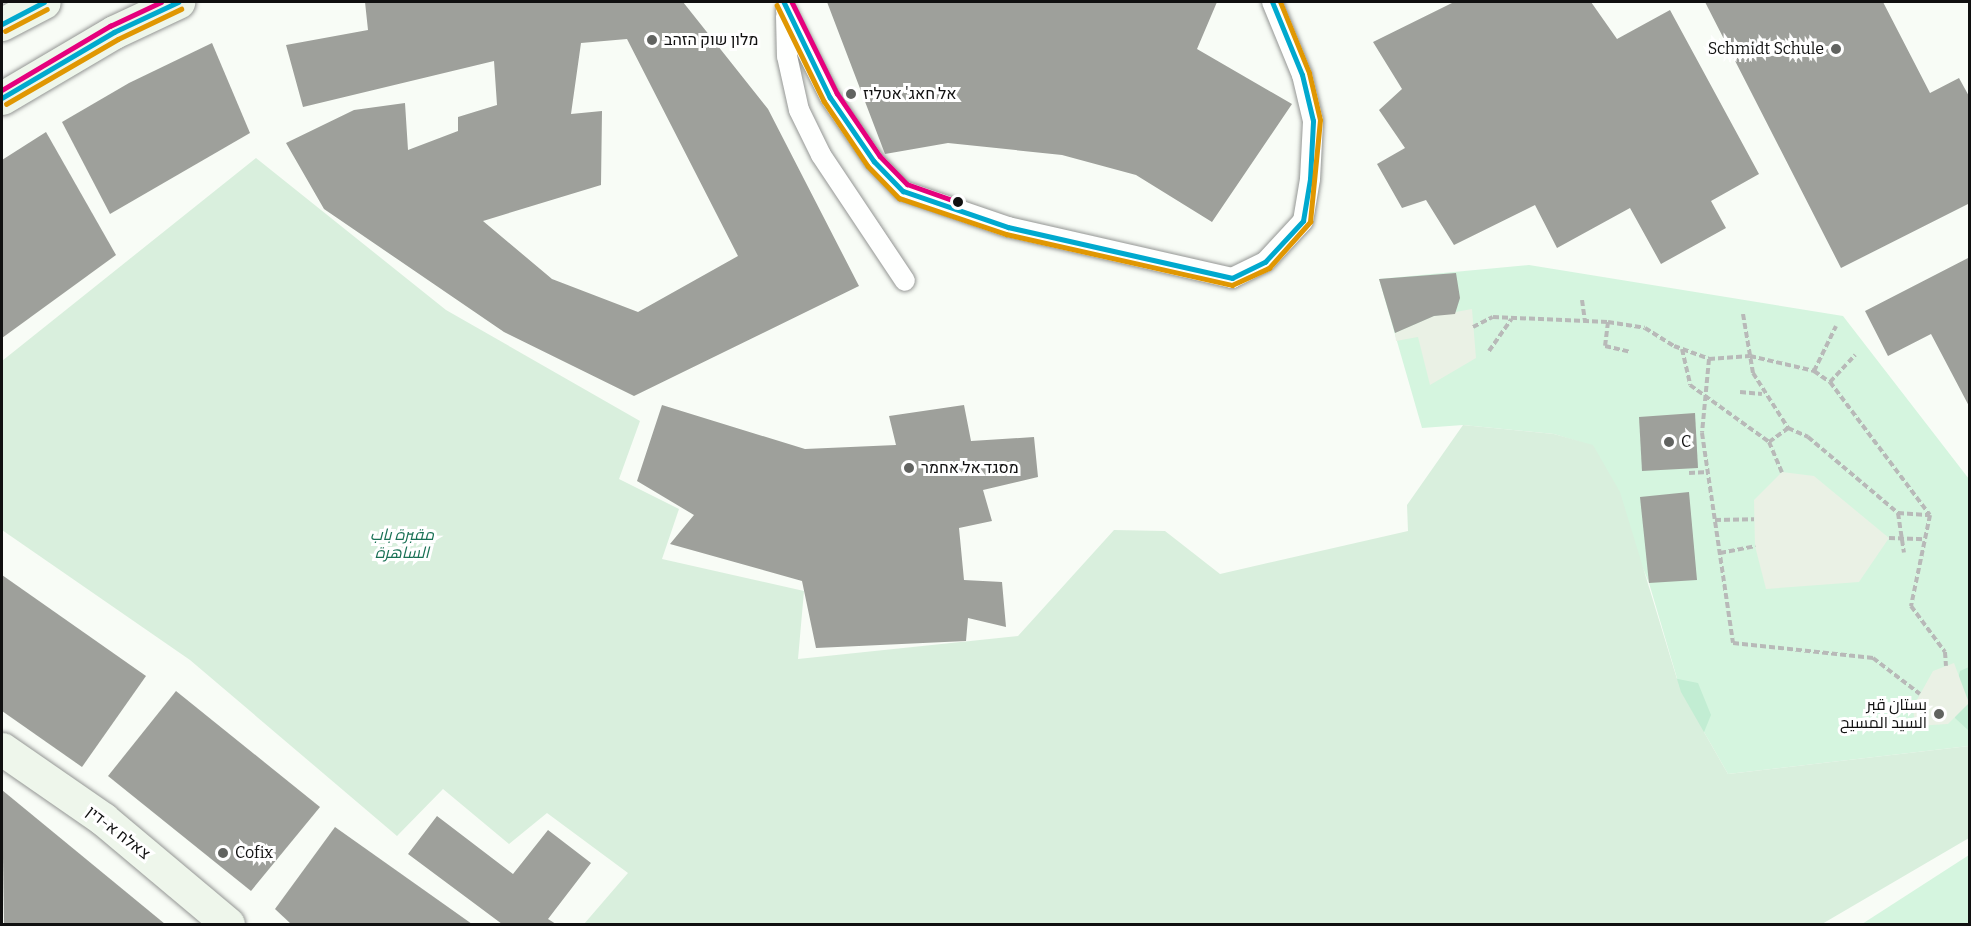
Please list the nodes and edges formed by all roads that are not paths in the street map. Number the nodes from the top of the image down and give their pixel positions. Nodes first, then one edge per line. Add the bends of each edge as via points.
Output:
1 (44, 2) edge
2 (178, 2) edge
3 (1272, 2) edge
4 (785, 6) edge
5 (2, 24) edge
6 (2, 98) edge
7 (905, 281) dead end
8 (2, 750) edge
9 (228, 924) edge

1 - 5 street
2 - 6 street via 114,32
3 - 4 lane via 1302,75 1313,121 1310,179 1303,221 1265,262 1232,278 1008,227 903,191 874,161 830,97
4 - 7 lane via 787,56 799,110 821,155
8 - 9 street, צאלח א-דין via 103,819

